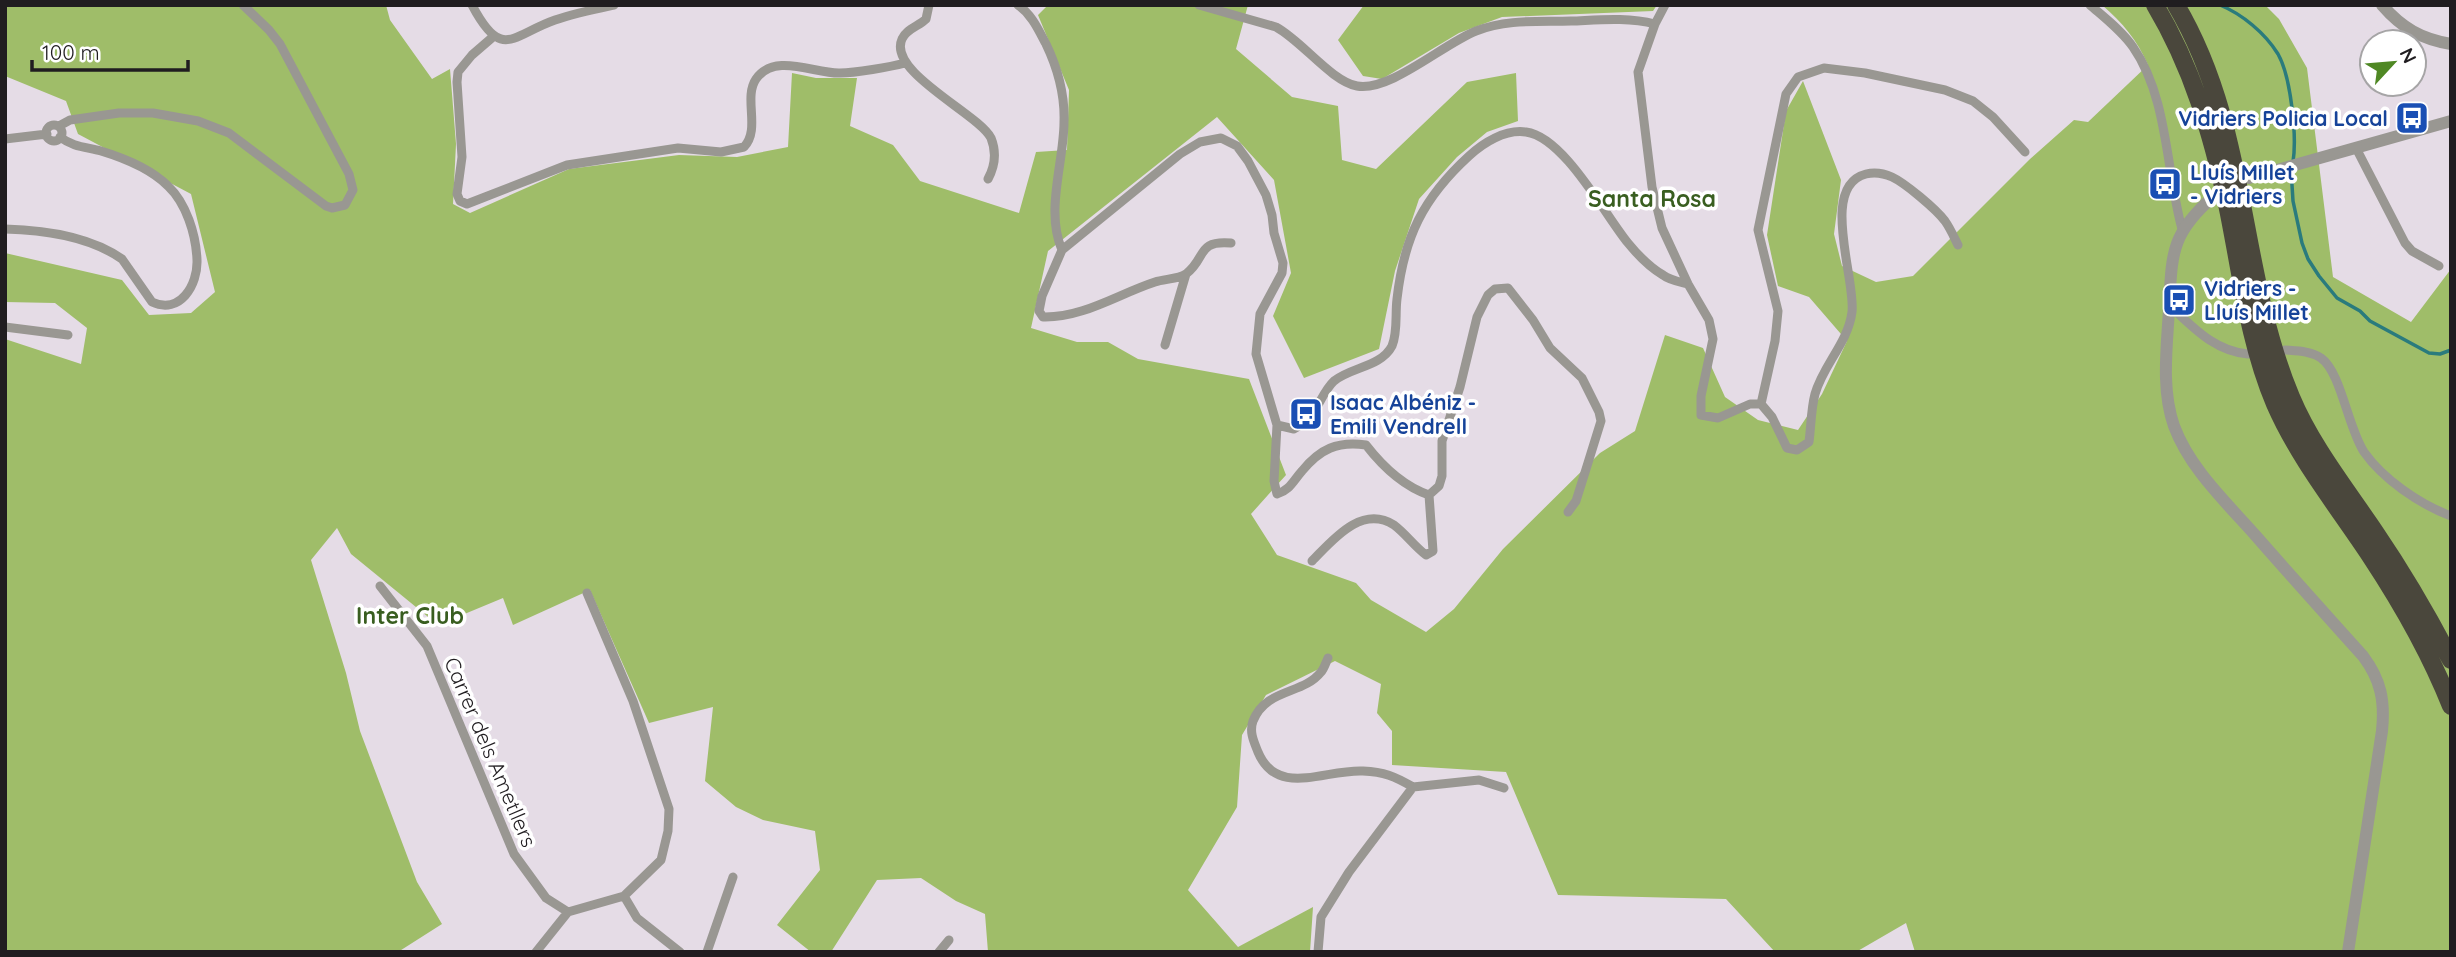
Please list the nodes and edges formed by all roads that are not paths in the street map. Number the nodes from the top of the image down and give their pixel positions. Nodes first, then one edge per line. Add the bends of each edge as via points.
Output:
1 (243, 5) edge
2 (472, 5) edge
3 (614, 5) edge
4 (929, 5) edge
5 (1018, 5) edge
6 (1199, 5) edge
7 (1665, 5) edge
8 (2090, 5) edge
9 (2155, 5) edge
10 (2176, 5) edge
11 (2382, 5) edge
12 (1655, 24) junction
13 (494, 36) junction
14 (2451, 44) edge
15 (2188, 46) junction
16 (905, 63) junction
17 (2451, 121) edge
18 (59, 126) junction
19 (47, 134) junction
20 (61, 138) junction
21 (5, 139) edge
22 (2356, 148) junction
23 (2025, 152) dead end
24 (2249, 178) dead end
25 (988, 179) dead end
26 (2214, 196) dead end
27 (5, 229) edge
28 (2182, 229) junction
29 (1231, 243) dead end
30 (1958, 245) dead end
31 (1062, 250) junction
32 (2439, 266) dead end
33 (1186, 274) junction
34 (1688, 284) junction
35 (2169, 305) junction
36 (5, 327) edge
37 (68, 335) dead end
38 (1165, 345) dead end
39 (2285, 350) dead end
40 (2248, 354) dead end
41 (1761, 404) junction
42 (1277, 425) junction
43 (1429, 495) junction
44 (1568, 512) dead end
45 (2451, 516) edge
46 (1312, 561) dead end
47 (380, 586) dead end
48 (587, 593) dead end
49 (1328, 658) dead end
50 (2451, 660) edge
51 (2451, 706) edge
52 (1413, 787) junction
53 (1504, 788) dead end
54 (733, 877) dead end
55 (624, 896) junction
56 (568, 912) junction
57 (949, 940) dead end
58 (536, 952) edge
59 (680, 952) edge
60 (707, 952) edge
61 (939, 952) edge
62 (1318, 952) edge
63 (2348, 952) edge

1 - 18 street via 280,44 349,174 353,190 345,205 326,206 229,133 198,121 119,113 70,120
2 - 13 street
3 - 13 street via 551,21 515,40
4 - 16 street via 926,19 901,39
5 - 31 street via 1035,22 1058,68 1065,123 1056,222
6 - 12 street via 1276,27 1349,84 1359,86 1394,79 1457,39 1504,22 1627,19
7 - 12 street
8 - 28 street via 2123,36 2142,64 2160,115
9 - 15 highway
10 - 15 highway
11 - 14 street via 2413,34
12 - 34 street via 1638,72 1652,187 1662,228
13 - 16 street via 461,67 457,82 461,138 457,194 467,204 567,165 678,148 720,152 744,147 751,134 752,88 760,75 772,68 796,66 840,73
15 - 50 highway via 2215,91 2229,137 2262,300 2292,398 2310,434 2425,609
15 - 51 highway via 2257,352 2276,405 2297,447 2410,619
16 - 25 street via 990,136 995,157
17 - 22 street
18 - 19 street via 51,125
18 - 20 street
19 - 20 street via 51,140
19 - 21 street
20 - 27 street via 129,161 177,196 189,222 197,261 189,291 178,303 160,306 152,302 116,254 45,232
22 - 24 street
22 - 32 street via 2404,243
23 - 41 street via 1973,101 1945,90 1824,68 1798,77 1786,94 1758,230 1779,311
26 - 28 street
28 - 35 street via 2175,248
29 - 33 street via 1208,246
30 - 41 street via 1944,220 1893,177 1873,172 1857,176 1848,184 1843,203 1842,234 1852,309 1848,330 1815,395 1809,442 1797,450 1787,448
31 - 33 street via 1042,296 1043,317 1088,309
31 - 42 street via 1200,142 1221,138 1237,146 1266,195 1283,263 1282,274 1260,314 1256,354
33 - 38 street
34 - 41 street via 1709,320 1713,340 1700,396 1701,415 1718,418
34 - 42 street via 1664,276 1628,243 1596,195 1545,140 1526,132 1493,138 1459,165 1413,227 1390,349 1375,362 1334,382 1309,419 1294,429
35 - 40 street via 2212,343
35 - 63 street via 2168,397 2174,424 2194,465 2362,656 2383,693 2382,731
36 - 37 street
39 - 45 street via 2323,360 2333,374 2356,438 2372,462 2408,492
42 - 43 street via 1277,494 1287,491 1321,452 1345,442 1366,445 1400,481
43 - 44 street via 1443,476 1444,430 1455,406 1477,317 1488,295 1508,288 1550,348 1582,378 1599,412 1601,421 1576,501
43 - 46 street via 1433,551 1426,555 1391,523 1373,520 1342,531
47 - 56 street, Carrer dels Ametllers via 426,646 514,854 546,898
48 - 55 street via 633,701 668,809 661,860
49 - 52 street via 1321,673 1269,700 1252,723 1252,738 1263,766 1295,779 1360,771 1388,773
52 - 53 street via 1479,780
52 - 62 street via 1321,917
54 - 60 street
55 - 56 street
55 - 59 street via 637,918
56 - 58 street
57 - 61 street

